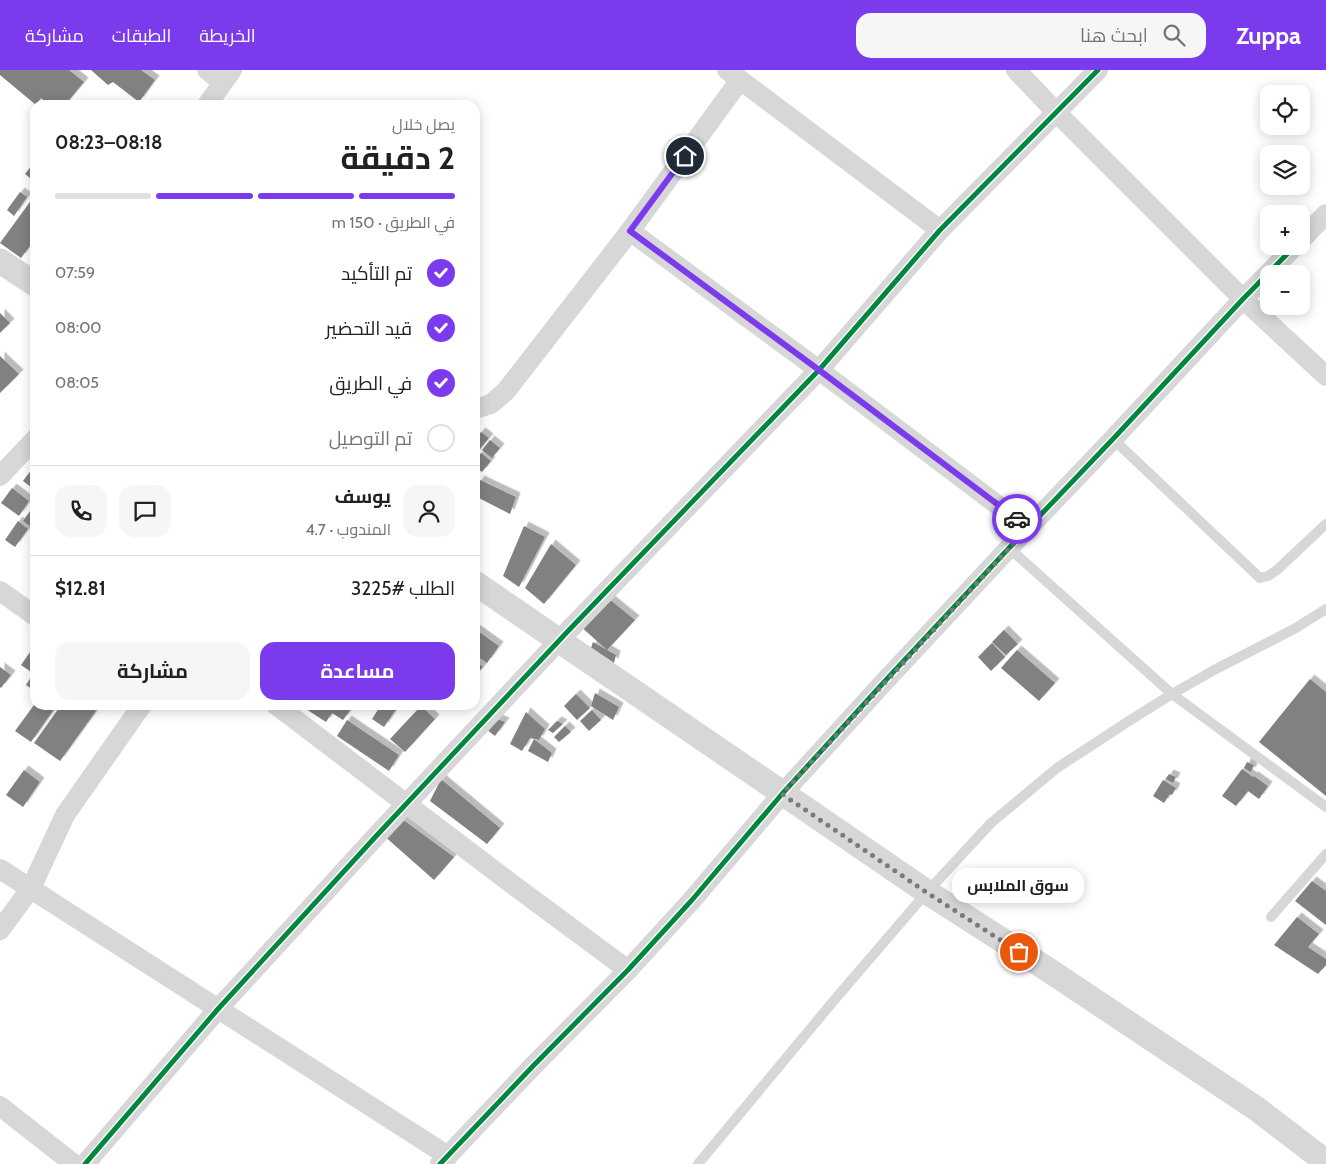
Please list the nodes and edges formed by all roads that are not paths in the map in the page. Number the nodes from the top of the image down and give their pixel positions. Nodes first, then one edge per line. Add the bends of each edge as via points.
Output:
1 (207, 70) edge
2 (1016, 70) edge
3 (1098, 70) edge
4 (734, 75) edge
5 (227, 76) edge
6 (210, 100) edge
7 (1056, 112) junction
8 (1326, 214) edge
9 (940, 230) junction
10 (630, 231) junction
11 (1310, 231) edge
12 (1286, 255) edge
13 (0, 261) edge
14 (30, 281) edge
15 (1243, 299) junction
16 (819, 370) junction
17 (1326, 376) edge
18 (480, 407) edge
19 (1113, 439) junction
20 (30, 444) edge
21 (0, 476) edge
22 (1326, 524) edge
23 (1028, 528) junction
24 (1009, 548) junction
25 (480, 586) edge
26 (0, 591) edge
27 (1326, 608) edge
28 (30, 612) edge
29 (559, 641) junction
30 (1172, 694) junction
31 (138, 710) edge
32 (283, 710) edge
33 (782, 794) junction
34 (407, 804) junction
35 (1326, 807) edge
36 (1326, 854) edge
37 (0, 868) edge
38 (31, 888) junction
39 (926, 892) junction
40 (1271, 917) dead end
41 (0, 930) edge
42 (628, 970) junction
43 (218, 1009) junction
44 (0, 1106) edge
45 (449, 1161) edge
46 (74, 1164) edge
47 (85, 1164) edge
48 (698, 1164) edge
49 (1323, 1164) edge

1 - 5 street
2 - 7 street
3 - 7 street
4 - 9 street
4 - 10 street
5 - 6 street
7 - 9 street
7 - 15 street
8 - 11 street
9 - 16 street
10 - 16 street
10 - 18 street via 506,391 491,404
12 - 15 street
13 - 14 street
15 - 17 street
15 - 19 street
16 - 23 street
16 - 29 street
19 - 22 lane via 1260,578 1276,570
19 - 23 street
20 - 21 street
23 - 24 street
24 - 30 lane
24 - 33 street
25 - 29 street
26 - 28 street
27 - 30 lane via 1294,629
29 - 33 street
29 - 34 street
30 - 35 lane
30 - 39 lane via 1057,768 991,824
31 - 38 street via 65,815
32 - 34 street
33 - 39 street
33 - 42 street
34 - 42 street
34 - 43 street
36 - 40 lane
37 - 38 street
38 - 41 street
38 - 43 street
39 - 48 lane
39 - 49 street via 1257,1109 1317,1155
42 - 45 street via 534,1065
43 - 45 street
43 - 47 street
44 - 46 street

